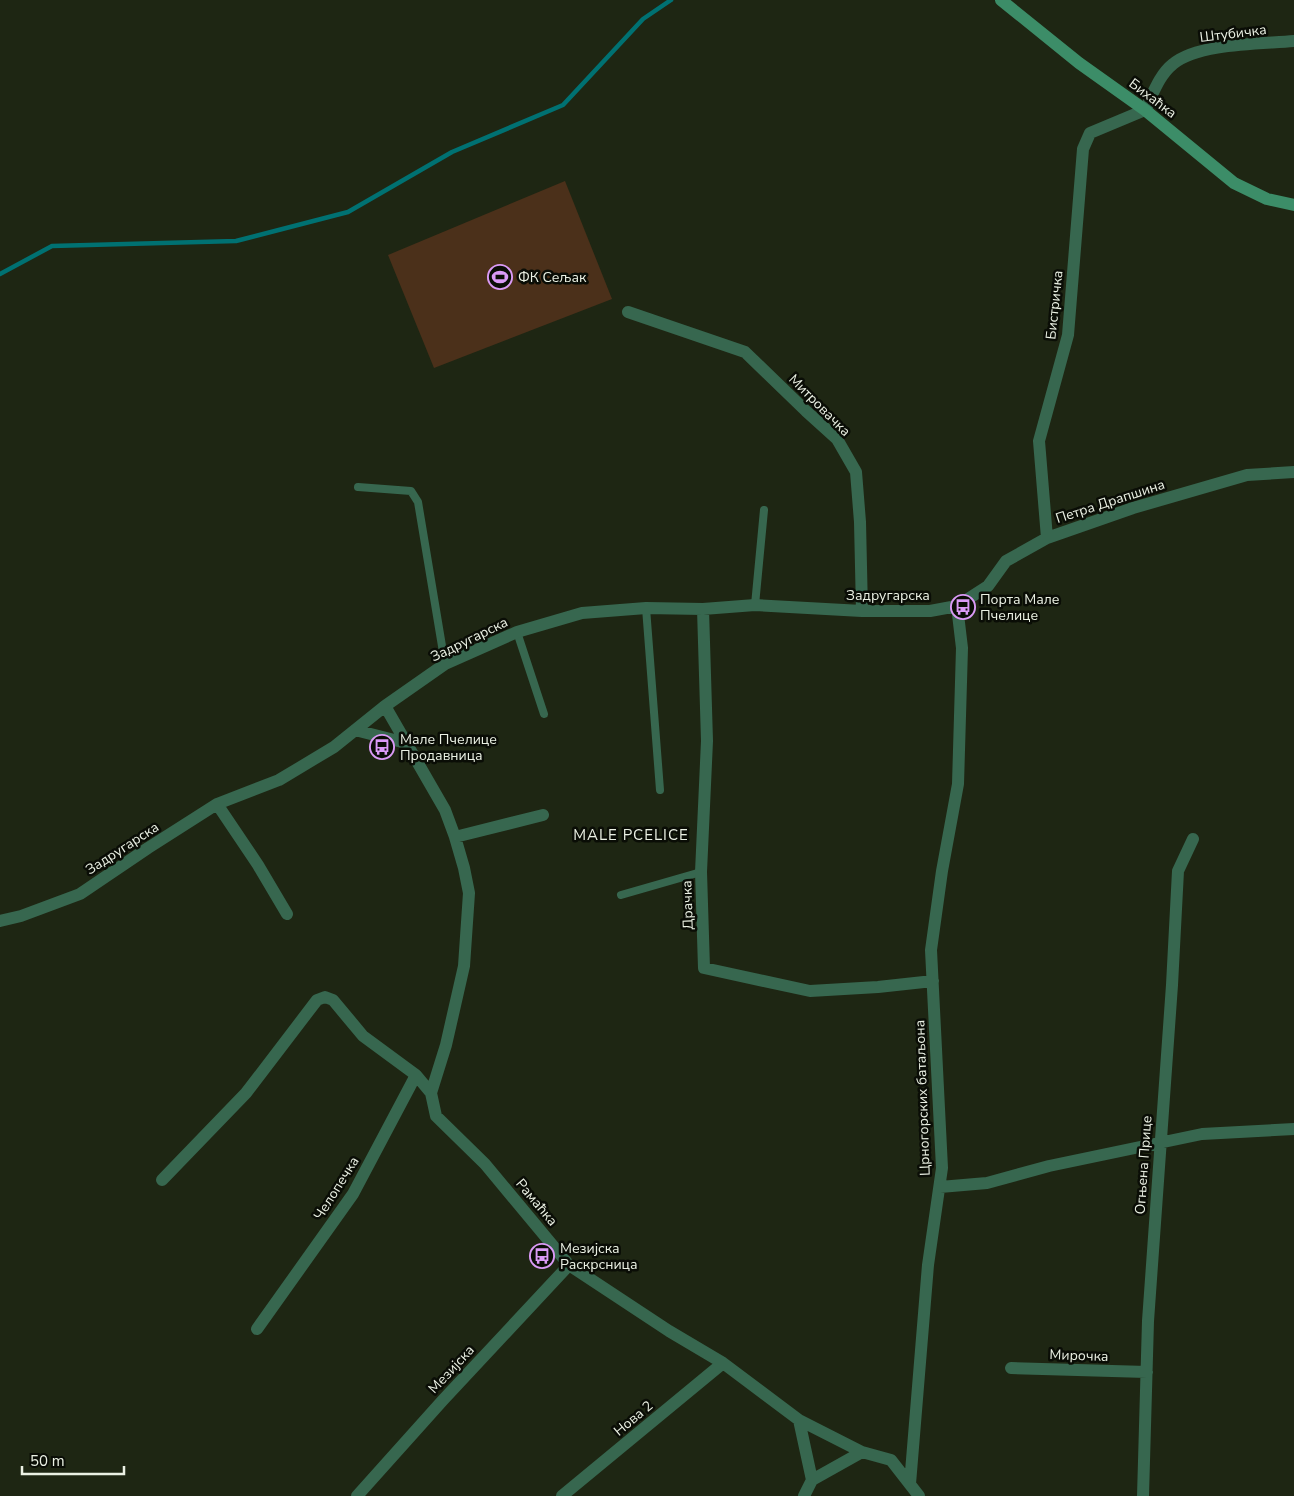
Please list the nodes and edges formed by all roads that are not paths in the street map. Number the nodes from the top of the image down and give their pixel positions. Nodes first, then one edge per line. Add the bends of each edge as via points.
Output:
1 (1001, 0) edge
2 (1294, 40) edge
3 (1145, 110) junction
4 (1294, 205) edge
5 (628, 312) dead end
6 (1294, 472) edge
7 (358, 487) dead end
8 (764, 510) dead end
9 (1048, 538) junction
10 (755, 605) junction
11 (957, 606) junction
12 (646, 608) junction
13 (703, 609) junction
14 (862, 611) junction
15 (517, 632) junction
16 (445, 664) junction
17 (384, 706) junction
18 (544, 714) dead end
19 (355, 730) junction
20 (406, 743) junction
21 (660, 790) dead end
22 (217, 804) junction
23 (543, 815) dead end
24 (456, 837) junction
25 (1193, 839) dead end
26 (701, 872) junction
27 (621, 895) dead end
28 (287, 914) dead end
29 (0, 921) edge
30 (932, 981) junction
31 (416, 1075) junction
32 (431, 1093) junction
33 (1294, 1129) edge
34 (1161, 1142) junction
35 (162, 1180) dead end
36 (940, 1187) junction
37 (569, 1265) junction
38 (257, 1329) dead end
39 (723, 1363) junction
40 (1011, 1368) dead end
41 (1147, 1372) junction
42 (799, 1420) junction
43 (862, 1452) junction
44 (812, 1480) junction
45 (910, 1484) junction
46 (357, 1496) edge
47 (562, 1496) edge
48 (804, 1496) edge
49 (919, 1496) edge
50 (1144, 1496) edge

1 - 3 street, Бихаћка via 1079,63
2 - 3 street, Штубичка via 1213,48 1189,54 1160,78
3 - 4 street, Бихаћка via 1234,183 1267,199
3 - 9 street, Бистричка via 1090,133 1083,149 1068,335 1039,441
5 - 14 street, Митровачка via 745,352 837,439 856,472
6 - 9 street, Петра Драпшина via 1247,475 1133,508
7 - 16 lane via 411,491 416,496
8 - 10 lane
9 - 11 street, Петра Драпшина via 1006,560 988,586
10 - 13 street, Задругарска
10 - 14 street, Задругарска
11 - 14 street, Задругарска via 930,611
11 - 30 street, Црногорских батаљона via 962,648 958,784 931,950
12 - 13 street, Задругарска
12 - 15 street, Задругарска via 582,613
12 - 21 lane
13 - 26 street, Драчка via 707,741
15 - 16 street, Задругарска
15 - 18 lane
16 - 17 street, Задругарска
17 - 19 street, Задругарска
17 - 20 street
19 - 20 street
19 - 22 street, Задругарска via 334,747 279,780
20 - 24 street via 445,810
22 - 28 street
22 - 29 street, Задругарска via 80,894
23 - 24 street
24 - 32 street via 469,894 464,966
25 - 34 street, Огњена Прице via 1178,871
26 - 27 lane
26 - 30 street, Драчка via 704,968 810,991
30 - 36 street, Црногорских батаљона via 942,1168
31 - 32 street
31 - 35 street via 363,1036 333,1000 325,997 317,1000 246,1093
31 - 38 street, Челопечка via 353,1194
32 - 37 street, Рамаћка via 436,1116 486,1164
33 - 34 street via 1202,1134
34 - 36 street via 987,1183
34 - 41 street, Огњена Прице
36 - 45 street, Црногорских батаљона via 928,1265
37 - 39 street, Рамаћка
37 - 46 street, Мезијска
39 - 42 street, Рамаћка
39 - 47 street, Нова 2
40 - 41 street, Мирочка
41 - 50 street, Огњена Прице
42 - 43 street, Рамаћка
42 - 44 street
43 - 44 street
43 - 45 street via 892,1460
44 - 48 street
45 - 49 street

